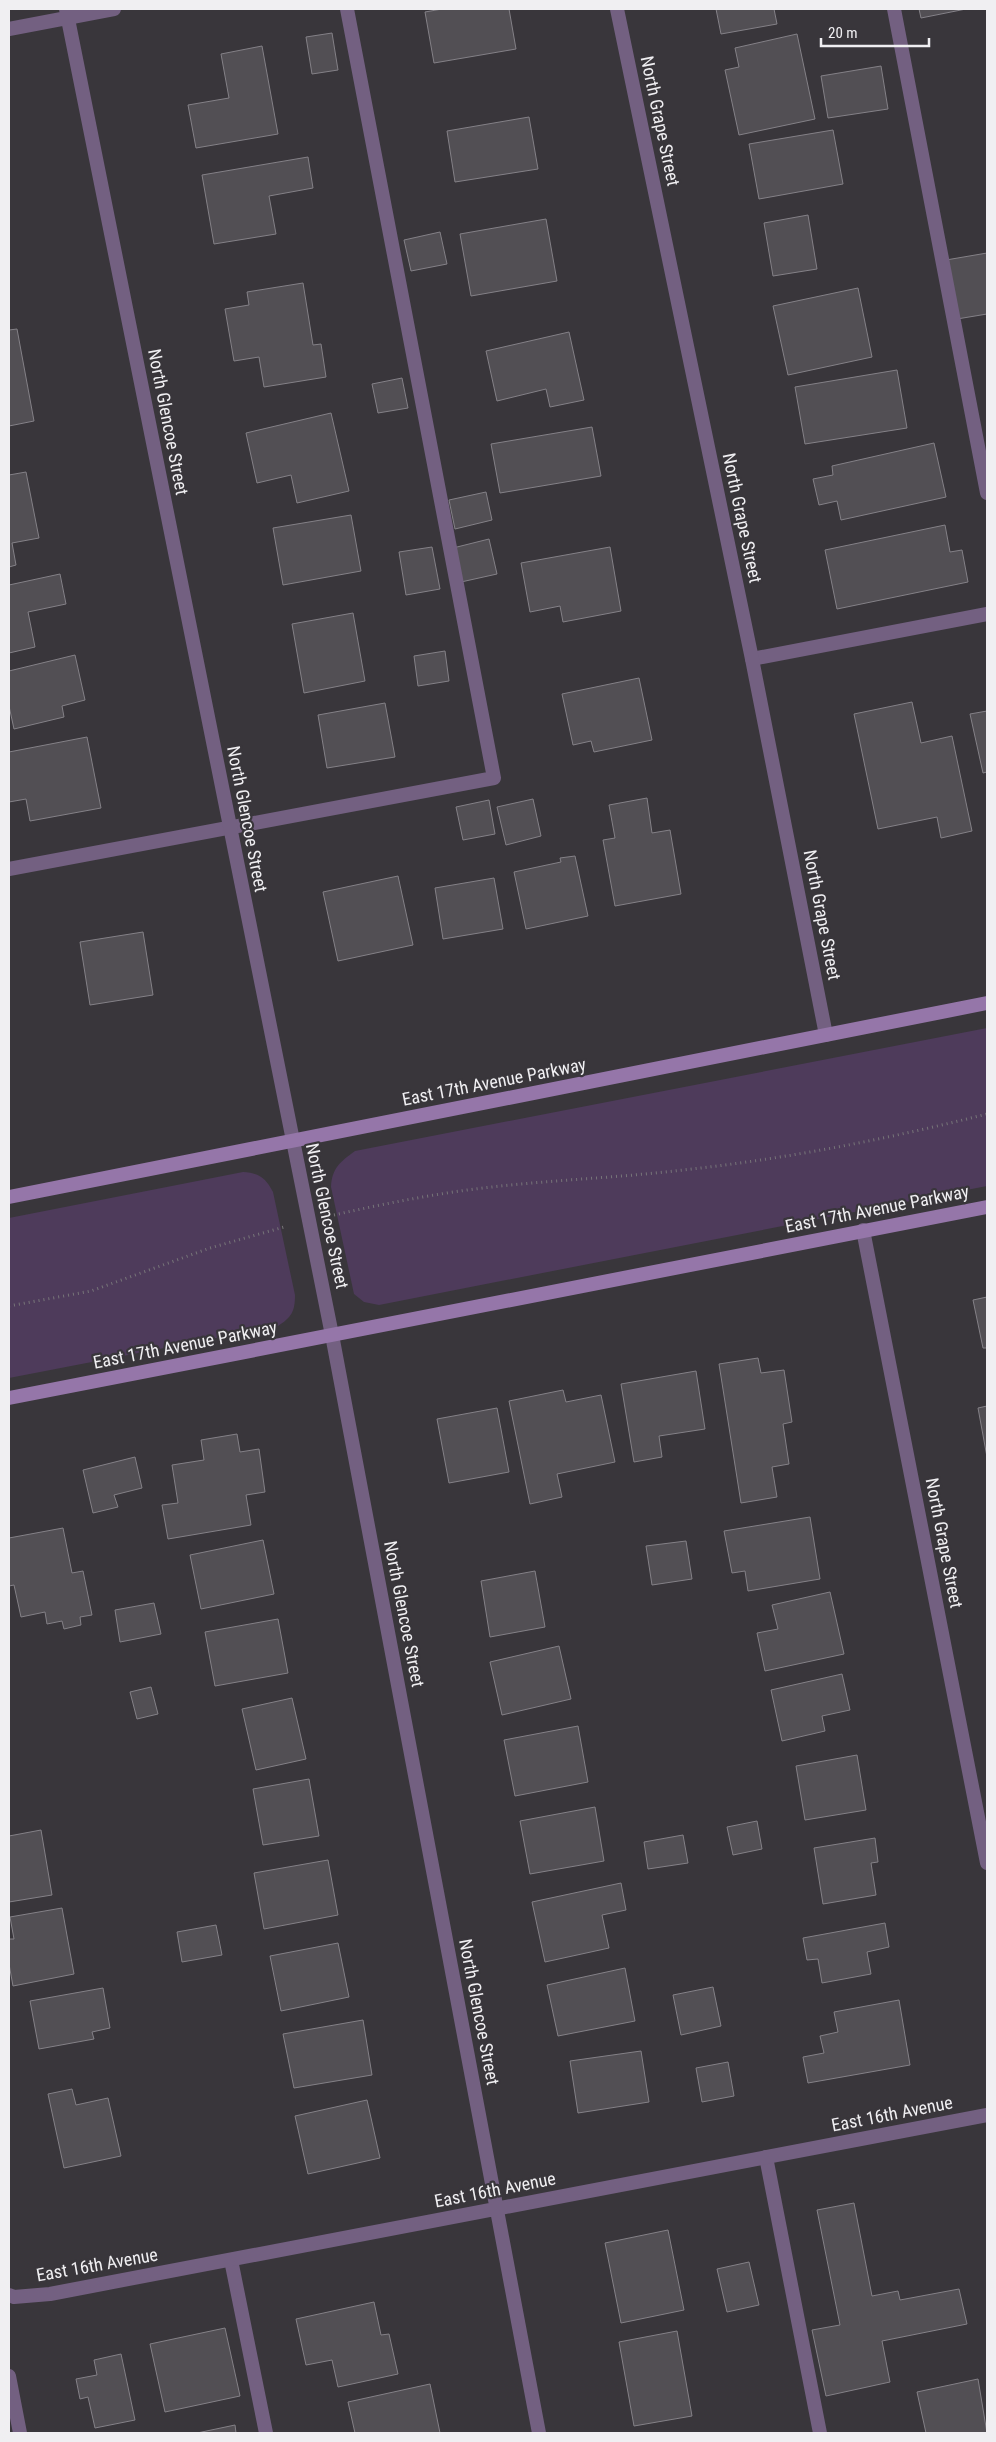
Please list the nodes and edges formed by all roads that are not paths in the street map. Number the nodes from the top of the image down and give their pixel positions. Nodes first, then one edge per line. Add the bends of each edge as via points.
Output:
1 (114, 9) edge
2 (347, 9) edge
3 (618, 9) edge
4 (894, 9) edge
5 (67, 13) edge
6 (9, 29) edge
7 (987, 492) edge
8 (987, 614) edge
9 (752, 659) junction
10 (229, 828) junction
11 (9, 869) edge
12 (987, 1004) edge
13 (826, 1035) junction
14 (292, 1141) junction
15 (9, 1197) edge
16 (987, 1207) edge
17 (863, 1230) junction
18 (332, 1336) junction
19 (9, 1398) edge
20 (987, 1863) edge
21 (987, 2114) edge
22 (766, 2157) junction
23 (496, 2209) junction
24 (231, 2260) junction
25 (9, 2295) edge
26 (9, 2376) edge
27 (20, 2433) edge
28 (266, 2433) edge
29 (540, 2433) edge
30 (820, 2433) edge

1 - 5 street
2 - 10 street via 494,778
3 - 9 street, North Grape Street
4 - 7 street
5 - 6 street
5 - 10 street, North Glencoe Street
8 - 9 street
9 - 13 street, North Grape Street
10 - 11 street
10 - 14 street, North Glencoe Street
12 - 13 main road, East 17th Avenue Parkway
13 - 14 main road, East 17th Avenue Parkway
14 - 15 main road, East 17th Avenue Parkway
14 - 18 street, North Glencoe Street
16 - 17 main road, East 17th Avenue Parkway
17 - 18 main road, East 17th Avenue Parkway
17 - 20 street, North Grape Street
18 - 19 main road, East 17th Avenue Parkway
18 - 23 street, North Glencoe Street
21 - 22 street, East 16th Avenue
22 - 23 street, East 16th Avenue
22 - 30 street
23 - 24 street, East 16th Avenue
23 - 29 street, North Glencoe Street
24 - 25 street, East 16th Avenue via 50,2294
24 - 28 street
26 - 27 street

